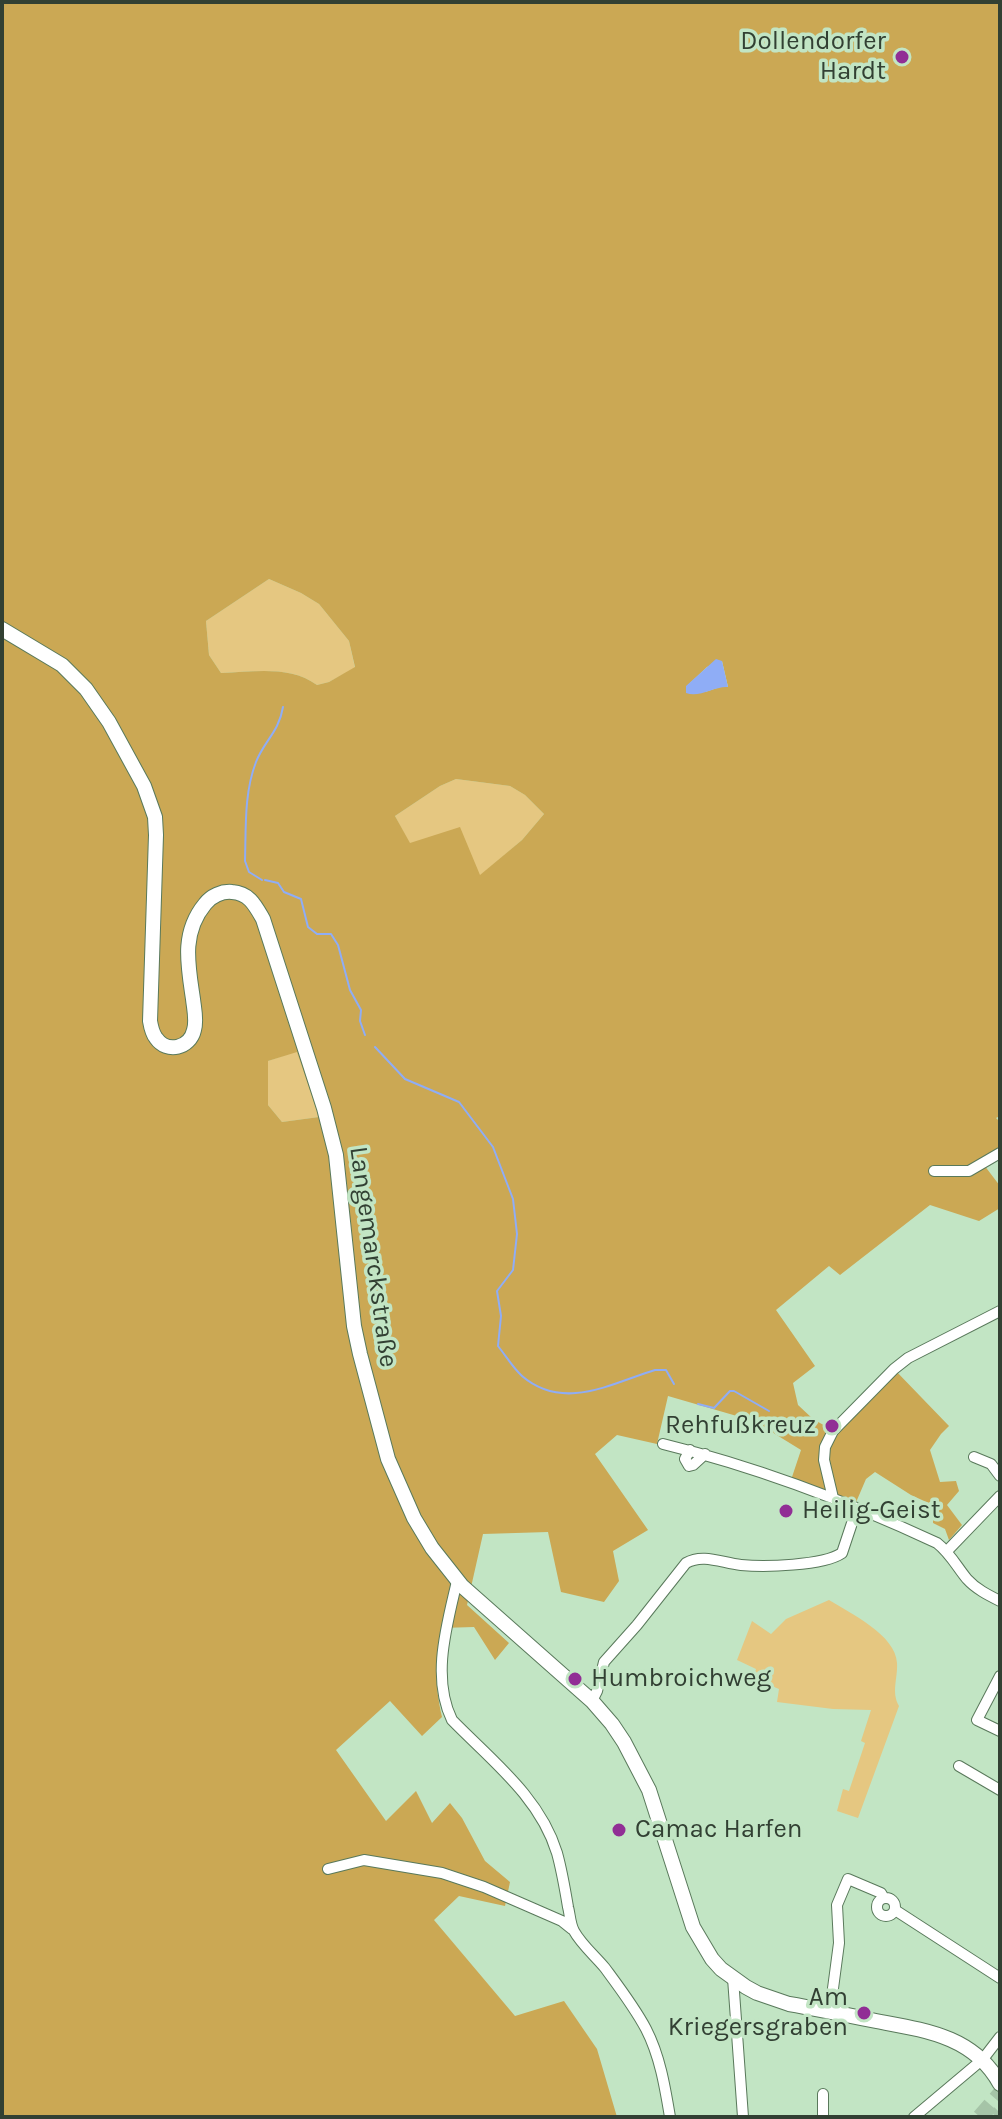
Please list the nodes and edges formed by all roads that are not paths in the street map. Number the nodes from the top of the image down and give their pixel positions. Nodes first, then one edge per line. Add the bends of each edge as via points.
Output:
1 (2, 629) edge
2 (1000, 1153) edge
3 (934, 1171) dead end
4 (1000, 1311) edge
5 (663, 1444) dead end
6 (974, 1457) dead end
7 (1000, 1476) edge
8 (1000, 1496) edge
9 (833, 1498) junction
10 (857, 1508) junction
11 (947, 1551) junction
12 (457, 1581) junction
13 (1000, 1601) edge
14 (1000, 1676) edge
15 (592, 1701) junction
16 (1000, 1731) edge
17 (959, 1766) dead end
18 (1000, 1790) edge
19 (328, 1869) dead end
20 (572, 1929) junction
21 (733, 1978) junction
22 (1000, 1978) edge
23 (830, 2011) junction
24 (1000, 2037) edge
25 (983, 2059) junction
26 (1000, 2084) edge
27 (823, 2094) dead end
28 (670, 2117) edge
29 (743, 2117) edge
30 (823, 2117) edge
31 (914, 2117) edge

1 - 12 main road, Langemarckstraße via 62,665 86,689 151,801 156,850 150,1006 152,1030 161,1044 183,1046 194,1031 188,941 208,900 229,891 243,893 263,919 336,1155 354,1326 388,1459 414,1518
2 - 3 street via 969,1171
4 - 9 street via 908,1358 833,1431 824,1460
5 - 9 street
6 - 7 street via 991,1464
8 - 11 street
9 - 10 street
10 - 11 street
10 - 15 street via 836,1557 767,1566 704,1558 686,1563 604,1662
11 - 13 street via 969,1581
12 - 15 main road, Langemarckstraße
12 - 20 street via 441,1672 450,1715 515,1782 548,1831
14 - 16 street via 977,1720
15 - 21 main road, Langemarckstraße via 642,1774 701,1942
17 - 18 street
19 - 20 street via 364,1860 442,1873
20 - 28 street via 646,2029
21 - 23 main road, Langemarckstraße via 769,1998
21 - 29 street
22 - 23 street via 895,1910 893,1901 881,1893 848,1879 837,1905 839,1943
23 - 25 main road, Langemarckstraße via 938,2034
24 - 25 street
25 - 26 main road, Langemarckstraße
25 - 31 street
27 - 30 street

